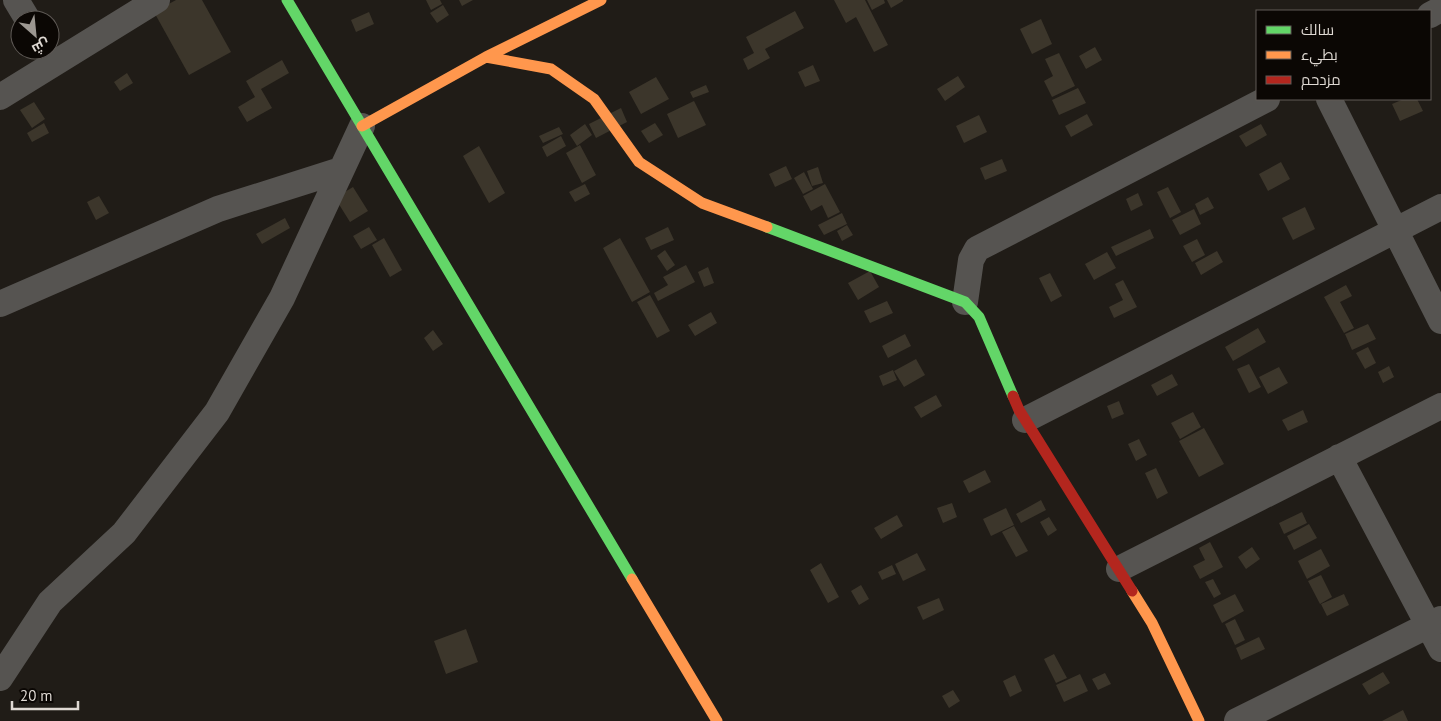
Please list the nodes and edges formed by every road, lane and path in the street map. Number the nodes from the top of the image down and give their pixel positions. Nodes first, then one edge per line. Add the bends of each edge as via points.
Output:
1 (157, 0) edge
2 (287, 0) edge
3 (601, 0) edge
4 (60, 51) edge
5 (486, 57) junction
6 (45, 60) edge
7 (0, 97) edge
8 (1265, 100) edge
9 (1330, 100) edge
10 (362, 126) junction
11 (341, 170) junction
12 (1441, 207) edge
13 (1396, 230) junction
14 (965, 302) junction
15 (0, 304) edge
16 (1441, 321) edge
17 (1441, 406) edge
18 (1025, 420) junction
19 (1339, 457) junction
20 (1119, 569) junction
21 (1435, 622) edge
22 (1441, 649) edge
23 (0, 678) edge
24 (717, 721) edge
25 (1199, 721) edge
26 (1237, 721) edge

1 - 4 street
2 - 10 street
3 - 5 street
5 - 10 street
5 - 14 street via 551,69 594,99 639,162 702,203
6 - 7 street
8 - 14 street via 977,249 971,260
9 - 13 street
10 - 11 street
10 - 24 street
11 - 15 street via 218,209
11 - 23 street via 282,298 217,412 124,533 50,602
12 - 13 street
13 - 16 street
13 - 18 street
14 - 18 street via 979,317
17 - 19 street
18 - 20 street
19 - 20 street
19 - 21 street
20 - 25 street via 1152,622
21 - 22 street
21 - 26 street

